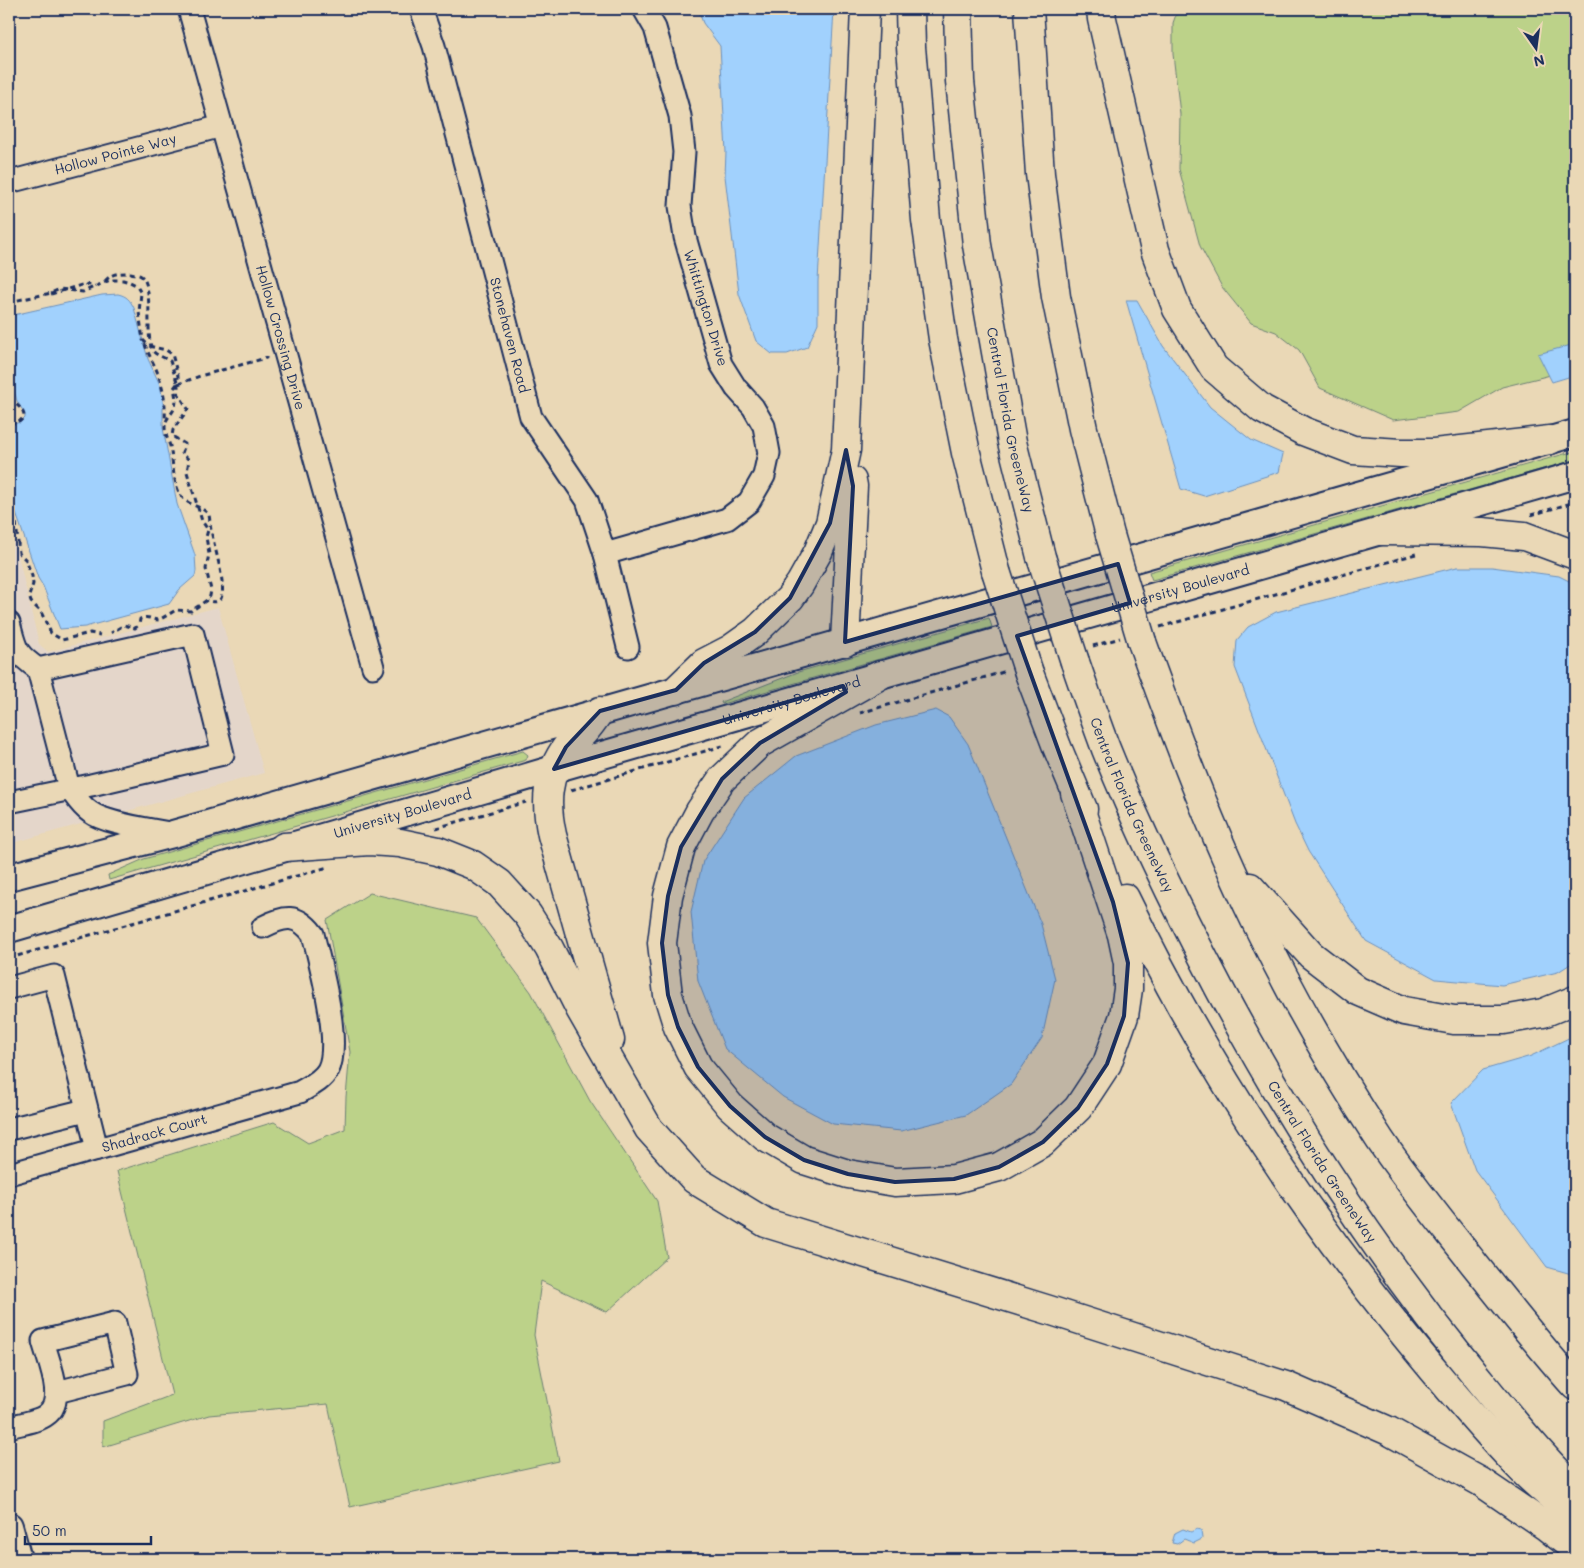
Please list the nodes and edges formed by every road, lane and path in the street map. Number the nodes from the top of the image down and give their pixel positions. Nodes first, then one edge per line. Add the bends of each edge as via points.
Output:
1 (189, 9) edge
2 (420, 9) edge
3 (644, 9) edge
4 (865, 9) edge
5 (910, 9) edge
6 (958, 9) edge
7 (1029, 9) edge
8 (1101, 9) edge
9 (222, 126) junction
10 (9, 182) edge
11 (103, 282) junction
12 (94, 286) junction
13 (70, 289) junction
14 (9, 303) edge
15 (143, 338) junction
16 (282, 343) junction
17 (151, 347) junction
18 (178, 384) junction
19 (9, 399) edge
20 (9, 423) edge
21 (165, 426) junction
22 (1563, 436) edge
23 (846, 450) junction
24 (1575, 475) edge
25 (9, 497) edge
26 (198, 506) junction
27 (1381, 531) junction
28 (605, 554) junction
29 (1575, 555) edge
30 (207, 600) junction
31 (9, 623) edge
32 (845, 642) junction
33 (628, 647) dead end
34 (12, 651) edge
35 (373, 667) dead end
36 (38, 669) junction
37 (880, 675) junction
38 (676, 690) junction
39 (600, 711) junction
40 (554, 769) junction
41 (69, 788) junction
42 (1075, 793) junction
43 (9, 802) edge
44 (173, 834) junction
45 (284, 847) junction
46 (1230, 868) junction
47 (9, 877) edge
48 (264, 927) dead end
49 (9, 929) edge
50 (9, 988) edge
51 (1575, 1000) edge
52 (620, 1078) junction
53 (86, 1110) junction
54 (9, 1129) edge
55 (97, 1149) junction
56 (9, 1174) edge
57 (1575, 1386) edge
58 (57, 1392) dead end
59 (9, 1426) edge
60 (1575, 1489) edge
61 (1575, 1518) edge
62 (9, 1526) edge
63 (1575, 1550) edge
64 (18, 1559) edge

1 - 9 street, Hollow Crossing Drive
2 - 28 street, Stonehaven Road via 434,46 531,417 587,500
3 - 28 street, Whittington Drive via 655,28 680,116 684,152 680,206 685,238 721,364 764,426 769,453 764,476 749,502 727,519
4 - 23 highway
5 - 42 highway, bridge via 926,220 943,340 966,453 996,571 1029,673
6 - 60 highway, Central Florida GreeneWay, bridge via 960,81 977,245 1012,442 1041,557 1074,662 1107,750 1193,939 1295,1123 1345,1201 1428,1316 1502,1408
7 - 46 highway, bridge via 1040,174 1056,297 1083,429 1110,536 1142,642 1186,762
8 - 22 highway via 1155,250 1177,309 1214,368 1262,409 1303,432 1353,450 1434,453
9 - 10 street, Hollow Pointe Way
9 - 16 street, Hollow Crossing Drive
11 - 12 path
11 - 15 path via 123,280 138,288
11 - 17 path via 119,273 138,274 144,279
12 - 13 path via 85,284
12 - 13 path via 84,292
13 - 14 path
15 - 17 path
15 - 21 path via 159,375 164,396
16 - 18 path via 266,348 266,358
16 - 35 street, Hollow Crossing Drive
17 - 18 path via 171,363
17 - 18 path via 172,353
18 - 21 path via 174,388 175,407
18 - 26 path via 178,393 188,410 172,436 185,444 182,453 189,460 187,472
19 - 20 path via 19,406 24,418 18,423
21 - 26 path via 178,489 183,499
22 - 32 main road
23 - 32 highway via 853,486
23 - 38 highway via 830,524 800,584 755,632 731,650 704,663
24 - 27 main road, University Boulevard
25 - 30 path via 19,553 26,560 33,581 29,596 56,638 105,634 124,625 135,628 143,618 161,620 176,610 192,610
26 - 30 path via 208,530 206,569 211,593
26 - 30 path via 209,515 222,590 219,601
27 - 29 highway via 1482,532 1524,536
27 - 37 main road, University Boulevard
28 - 33 street, Stonehaven Road
31 - 34 street
32 - 38 main road
34 - 36 street
36 - 41 street
36 - 41 street via 193,634 223,754
37 - 40 main road, University Boulevard
37 - 42 highway via 760,743 722,779 681,847 668,896 662,943 668,995 678,1027 698,1067 730,1106 765,1137 804,1160 848,1174 895,1182 954,1179 999,1167 1043,1142 1078,1108 1107,1064 1124,1016 1128,963 1122,935
38 - 39 main road
39 - 40 highway via 581,735 566,747
39 - 44 main road
40 - 45 main road, University Boulevard
40 - 52 highway via 547,796 552,835
41 - 43 street
41 - 44 street via 85,808 104,820
42 - 61 highway via 1141,930 1220,1075 1289,1183 1355,1273 1451,1393 1527,1475
44 - 47 main road
45 - 49 main road, University Boulevard
45 - 52 highway via 369,841 400,843 438,850 473,865 498,883 528,915
46 - 51 highway via 1311,955 1358,991 1404,1011 1454,1020 1504,1020 1543,1013
46 - 57 highway via 1311,1026 1381,1141 1536,1342
48 - 55 street, Shadrack Court via 288,918 299,920 313,934 333,1042 327,1071 300,1092
50 - 53 street via 54,976
52 - 63 highway via 648,1129 694,1179 766,1223 1286,1386 1389,1431 1481,1482
53 - 54 street
53 - 55 street
55 - 56 street, Shadrack Court
58 - 59 street via 54,1407 46,1416
62 - 64 main road

